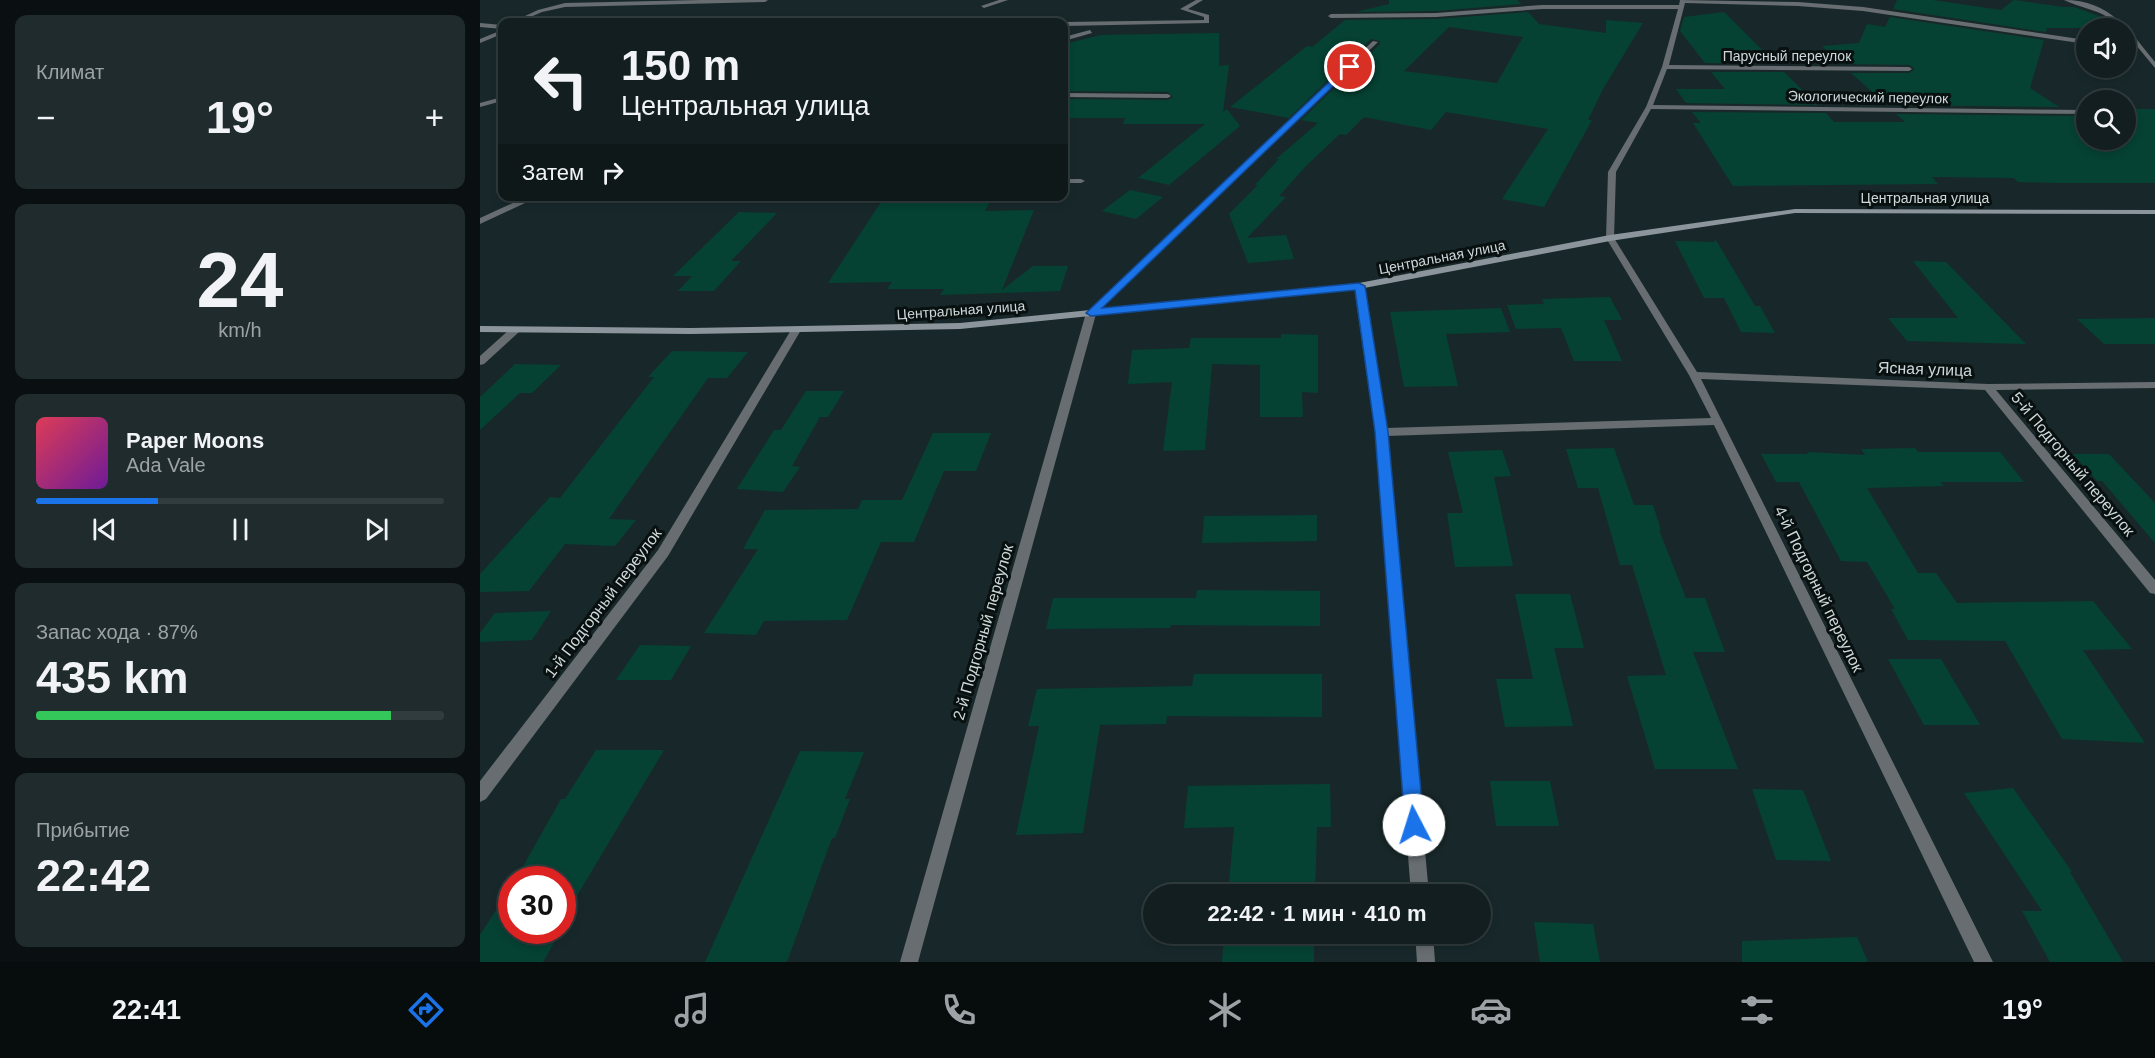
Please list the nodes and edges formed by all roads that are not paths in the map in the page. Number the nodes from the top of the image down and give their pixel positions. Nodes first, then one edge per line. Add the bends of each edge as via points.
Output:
1 (765, 0) edge
2 (1005, 0) edge
3 (1200, 0) edge
4 (1537, 0) edge
5 (2067, 0) edge
6 (645, 1) edge
7 (1682, 3) edge
8 (984, 6) dead end
9 (1542, 7) junction
10 (1331, 16) dead end
11 (524, 18) edge
12 (2117, 18) edge
13 (1068, 24) edge
14 (480, 25) edge
15 (498, 27) edge
16 (1090, 32) dead end
17 (498, 33) edge
18 (1068, 38) edge
19 (480, 40) edge
20 (2076, 41) edge
21 (1375, 42) dead end
22 (2136, 50) joint
23 (2155, 52) edge
24 (2155, 66) edge
25 (1665, 67) junction
26 (1909, 69) dead end
27 (1068, 95) edge
28 (1168, 96) dead end
29 (498, 100) edge
30 (480, 105) edge
31 (1649, 107) junction
32 (2076, 112) edge
33 (1068, 181) edge
34 (1081, 181) dead end
35 (525, 201) edge
36 (2155, 212) edge
37 (480, 221) edge
38 (1610, 238) junction
39 (1359, 286) junction
40 (1091, 313) junction
41 (480, 329) edge
42 (515, 330) junction
43 (796, 330) junction
44 (480, 362) edge
45 (1694, 375) junction
46 (2155, 385) edge
47 (1988, 387) junction
48 (1718, 421) junction
49 (1381, 432) junction
50 (2155, 589) edge
51 (481, 790) edge
52 (1419, 884) edge
53 (1425, 944) edge
54 (909, 962) edge
55 (1426, 962) edge
56 (1984, 962) edge

1 - 6 street
2 - 8 street
3 - 13 street via 1183,9 1207,16 1207,22
4 - 9 street
5 - 12 street
6 - 11 street via 565,5
7 - 9 street
7 - 20 street via 1863,9
7 - 25 street
9 - 10 street via 1436,15
14 - 15 street
16 - 18 street
17 - 19 street
21 - 40 street
22 - 23 street
22 - 24 street
25 - 26 street, Парусный переулок
25 - 31 street
27 - 28 street
29 - 30 street
31 - 32 street, Экологический переулок
31 - 38 street via 1612,172
33 - 34 street
35 - 37 street
36 - 38 street, Центральная улица via 1795,211
38 - 39 street, Центральная улица
38 - 45 street, 4-й Подгорный переулок
39 - 40 street, Центральная улица
39 - 49 street
40 - 43 street, Центральная улица via 960,326
40 - 54 street, 2-й Подгорный переулок
41 - 42 street, Центральная улица
42 - 43 street, Центральная улица
42 - 44 street
43 - 51 street, 1-й Подгорный переулок via 663,553
45 - 47 street, Ясная улица
45 - 48 street, 4-й Подгорный переулок
46 - 47 street, Ясная улица
47 - 50 street, 5-й Подгорный переулок
48 - 49 street
48 - 56 street, 4-й Подгорный переулок
49 - 52 street
53 - 55 street

